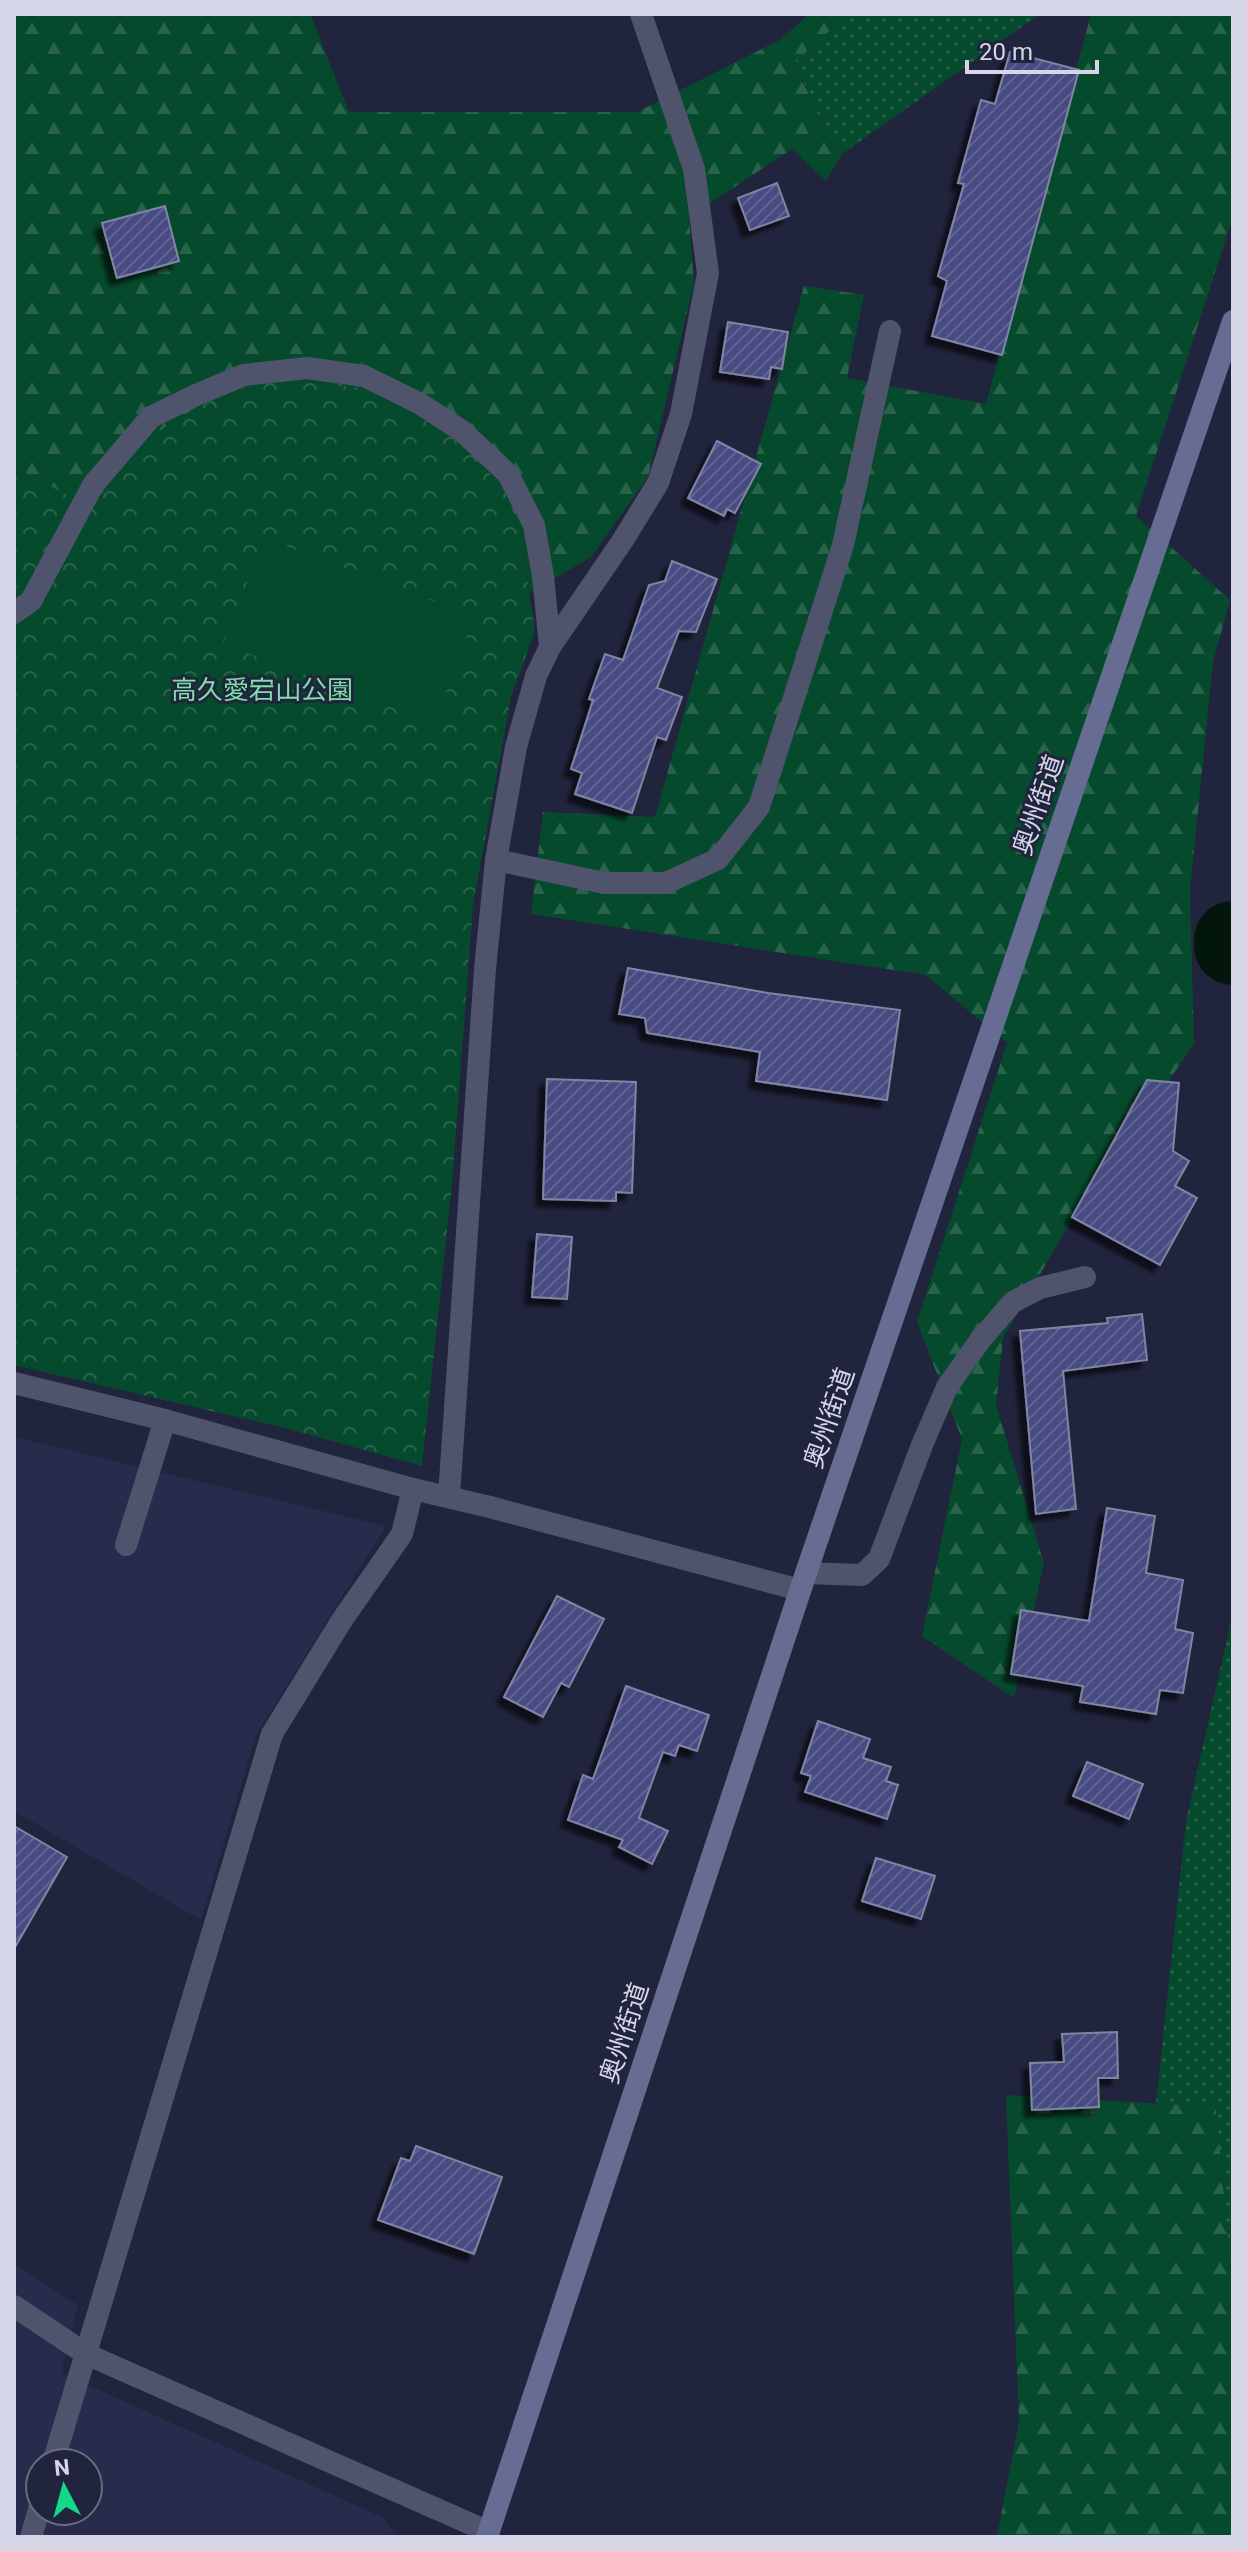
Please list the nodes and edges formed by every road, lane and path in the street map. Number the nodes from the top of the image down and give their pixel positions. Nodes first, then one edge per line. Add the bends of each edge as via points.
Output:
1 (641, 14) edge
2 (1233, 321) edge
3 (890, 331) dead end
4 (14, 613) edge
5 (550, 647) junction
6 (496, 860) junction
7 (1085, 1277) dead end
8 (14, 1383) edge
9 (165, 1420) junction
10 (413, 1489) junction
11 (449, 1496) junction
12 (126, 1545) dead end
13 (803, 1581) junction
14 (14, 2306) edge
15 (86, 2354) junction
16 (58, 2447) edge
17 (488, 2535) edge

1 - 5 street via 694,169 708,273 681,414 658,483
2 - 13 main road, 奥州街道
3 - 6 street via 843,545 759,807 718,859 666,883 604,883
4 - 5 street via 31,601 93,485 151,417 244,375 307,368 364,376 419,403 462,431 508,474 534,525
5 - 6 street via 516,747
6 - 11 street
7 - 13 street via 1040,1288 1013,1302 981,1339 947,1387 879,1559 862,1575
8 - 9 street
9 - 10 street
9 - 12 street
10 - 11 street
10 - 15 street via 402,1534 272,1734
11 - 13 street
13 - 17 main road, 奥州街道
14 - 15 street
15 - 16 street
15 - 17 street

